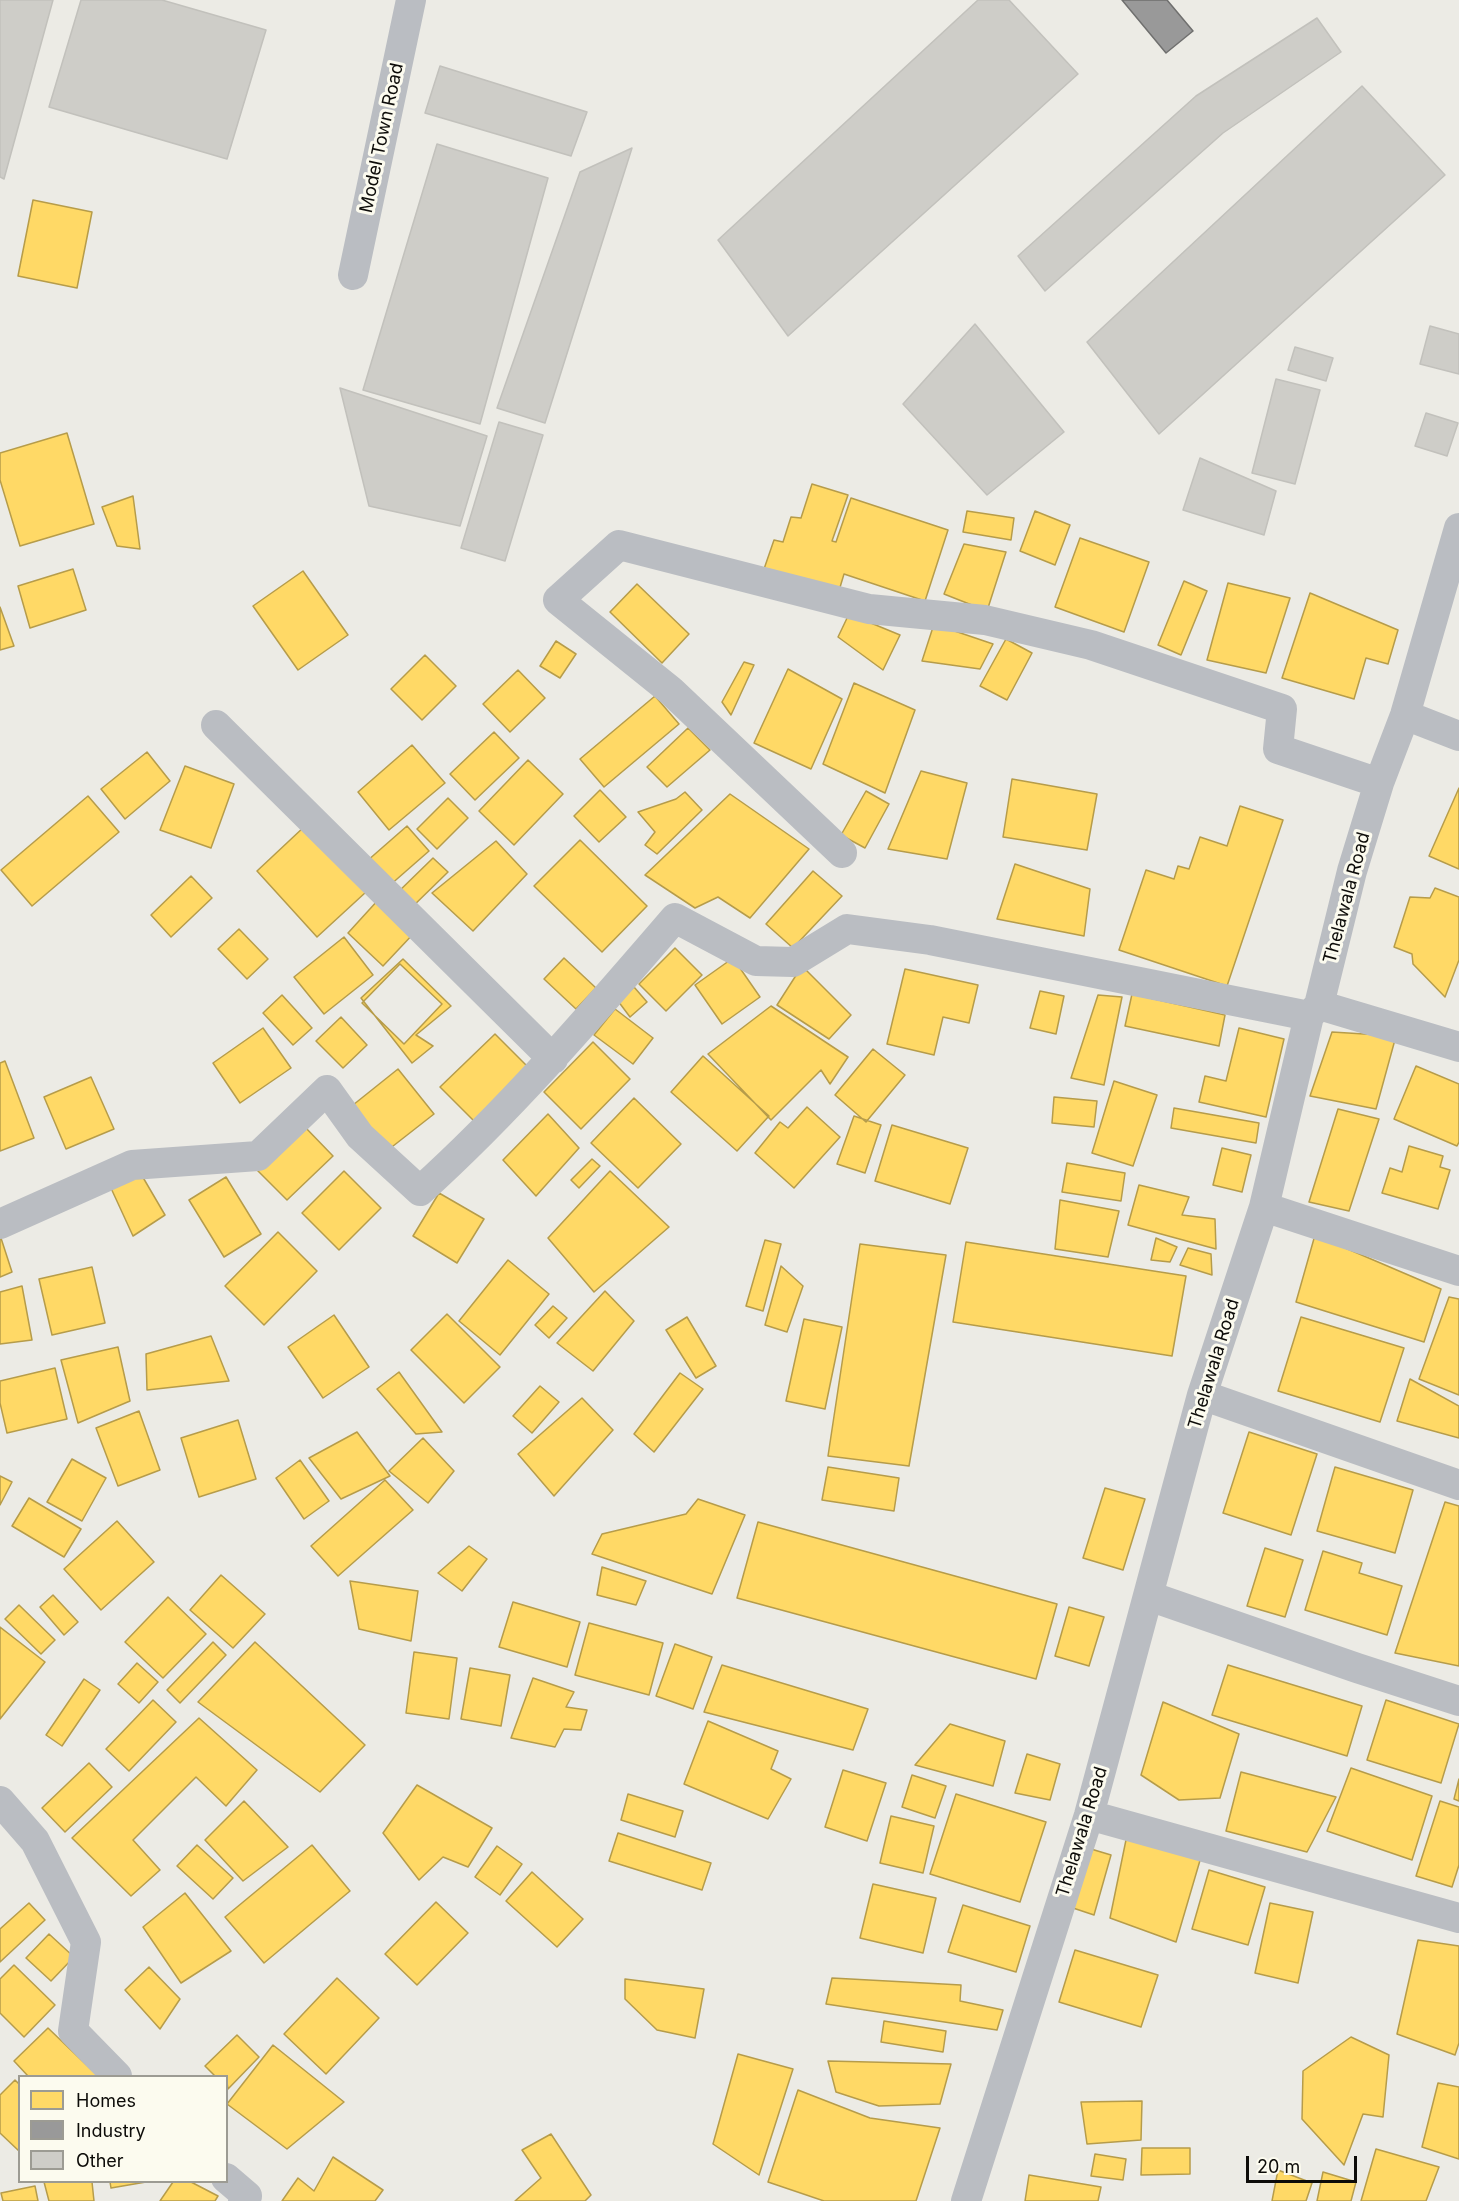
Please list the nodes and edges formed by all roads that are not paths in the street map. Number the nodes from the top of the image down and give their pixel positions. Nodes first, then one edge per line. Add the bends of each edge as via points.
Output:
1 (411, 0) edge
2 (353, 275) dead end
3 (1459, 528) edge
4 (1405, 716) junction
5 (216, 725) dead end
6 (1459, 736) edge
7 (1379, 783) junction
8 (842, 853) dead end
9 (1314, 1011) junction
10 (1459, 1047) edge
11 (553, 1059) junction
12 (1264, 1207) junction
13 (0, 1224) edge
14 (1459, 1271) edge
15 (1202, 1395) junction
16 (1459, 1485) edge
17 (1149, 1596) junction
18 (1459, 1701) edge
19 (0, 1801) edge
20 (1089, 1815) junction
21 (1459, 1918) edge
22 (116, 2075) edge
23 (228, 2180) edge
24 (243, 2201) edge
25 (966, 2201) edge

1 - 2 street, Model Town Road
3 - 4 street, Thelawala Road
4 - 6 street
4 - 7 street, Thelawala Road
5 - 11 street
7 - 8 street via 1278,749 1282,709 1091,645 985,620 869,609 619,545 558,600 671,691
7 - 9 street, Thelawala Road
9 - 10 street
9 - 11 street via 930,940 847,929 792,962 756,961 675,918
9 - 12 street, Thelawala Road
11 - 13 street via 470,1146 420,1191 360,1136 327,1089 258,1156 132,1165
12 - 14 street
12 - 15 street, Thelawala Road
15 - 16 street
15 - 17 street, Thelawala Road
17 - 18 street
17 - 20 street, Thelawala Road
19 - 22 street via 35,1841 86,1942 73,2031
20 - 21 street
20 - 25 street, Thelawala Road
23 - 24 street via 247,2196

